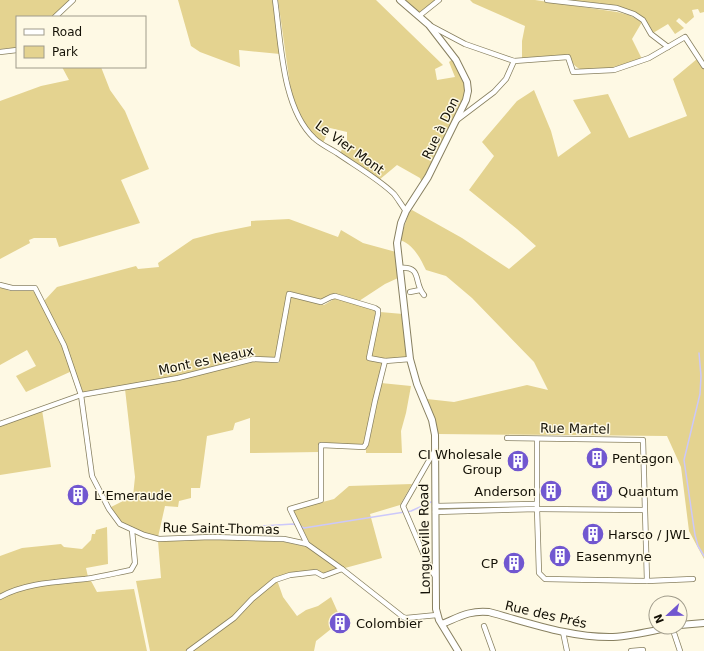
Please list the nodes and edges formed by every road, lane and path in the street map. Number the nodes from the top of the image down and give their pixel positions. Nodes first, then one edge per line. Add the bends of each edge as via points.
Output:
1 (73, 0) edge
2 (275, 0) edge
3 (400, 0) edge
4 (439, 0) edge
5 (547, 0) edge
6 (56, 16) edge
7 (419, 16) junction
8 (429, 25) junction
9 (668, 47) junction
10 (16, 50) edge
11 (0, 52) edge
12 (514, 61) junction
13 (704, 66) edge
14 (457, 120) junction
15 (406, 211) junction
16 (400, 268) junction
17 (0, 285) edge
18 (420, 290) junction
19 (410, 292) dead end
20 (424, 295) dead end
21 (410, 359) junction
22 (385, 361) junction
23 (81, 395) junction
24 (0, 424) edge
25 (507, 438) dead end
26 (537, 439) junction
27 (435, 450) junction
28 (537, 504) junction
29 (435, 509) junction
30 (537, 509) junction
31 (644, 510) junction
32 (132, 530) junction
33 (307, 544) junction
34 (342, 569) junction
35 (436, 576) junction
36 (693, 579) dead end
37 (647, 581) junction
38 (0, 597) edge
39 (437, 615) junction
40 (704, 623) edge
41 (442, 624) junction
42 (688, 625) edge
43 (484, 626) dead end
44 (648, 631) edge
45 (562, 632) junction
46 (675, 635) edge
47 (189, 651) edge
48 (458, 651) edge
49 (494, 651) edge
50 (567, 651) edge
51 (631, 651) edge
52 (643, 651) edge
53 (680, 651) edge

1 - 6 street
2 - 15 street, Le Vier Mont via 289,93 302,125 314,139 394,194
3 - 7 main road, Rue à Don
4 - 7 street
5 - 9 street via 617,8 634,14 643,20 651,34
7 - 8 main road, Rue à Don
8 - 12 street via 465,44
8 - 14 main road, Rue à Don via 456,60 467,82 466,100
9 - 12 street via 649,58 614,70 573,72 568,57
9 - 13 street via 685,37
10 - 11 street
12 - 14 street via 506,78 494,92
14 - 15 main road, Rue à Don via 428,177
15 - 16 main road, Longueville Road via 397,242
16 - 18 street via 413,269
16 - 21 main road, Longueville Road
17 - 23 street, Rue Saint-Thomas via 34,288 64,345
18 - 19 street
18 - 20 street
21 - 22 street, Mont es Neaux
21 - 27 main road, Longueville Road via 432,420
22 - 23 street, Mont es Neaux via 369,358 378,310 335,296 322,302 289,294 277,360 253,359 178,378
22 - 33 street via 366,444 364,447 321,445 321,500 290,509
23 - 24 street
23 - 32 street, Rue Saint-Thomas via 92,476 115,519
25 - 26 street, Rue Martel
26 - 28 street
26 - 31 street, Rue Martel via 643,440
27 - 29 main road, Longueville Road
27 - 35 street via 403,506 430,569
28 - 29 street
28 - 30 street
29 - 30 street
29 - 35 main road, Longueville Road
30 - 31 street
30 - 37 street via 540,576 545,579
31 - 37 street
32 - 33 street, Rue Saint-Thomas via 159,539 284,539
32 - 38 street via 136,563 131,570 53,582 11,591
33 - 34 street, Rue Saint-Thomas
34 - 39 street, Rue Saint-Thomas via 403,617
34 - 47 street via 323,576 316,572 290,575 275,580 234,618
35 - 39 main road, Longueville Road
36 - 37 street
39 - 41 main road, Longueville Road
40 - 42 main road
41 - 45 main road, Rue des Prés via 478,611
41 - 48 main road, Longueville Road
43 - 49 street
44 - 45 main road, Rue des Prés via 614,637
45 - 50 street
46 - 53 street
51 - 52 street

